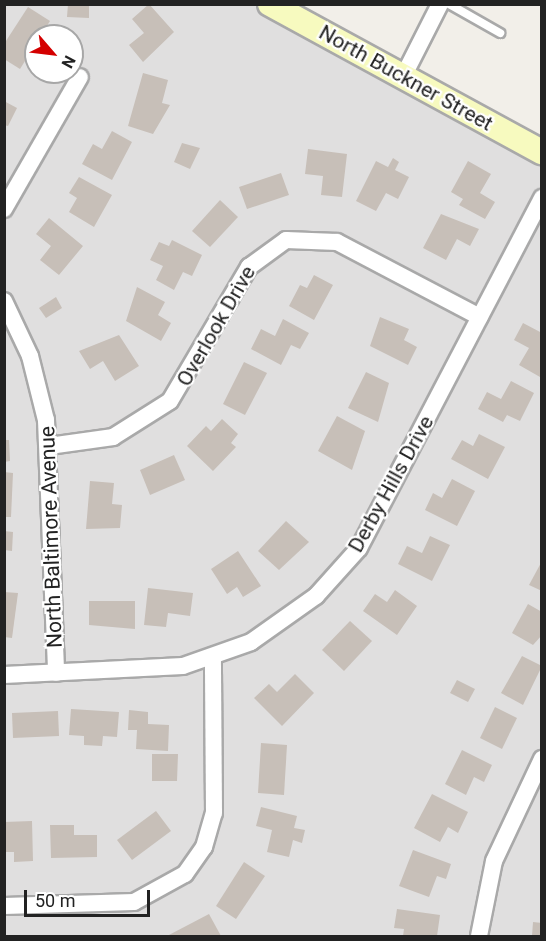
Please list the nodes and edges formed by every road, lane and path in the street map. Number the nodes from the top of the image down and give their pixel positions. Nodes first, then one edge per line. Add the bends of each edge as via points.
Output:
1 (270, 4) edge
2 (440, 4) edge
3 (449, 4) edge
4 (500, 33) dead end
5 (403, 77) junction
6 (76, 84) edge
7 (542, 152) edge
8 (542, 198) edge
9 (4, 209) edge
10 (4, 301) edge
11 (480, 316) junction
12 (49, 446) junction
13 (213, 657) junction
14 (56, 673) junction
15 (4, 675) edge
16 (542, 759) edge
17 (4, 906) edge
18 (479, 936) edge

1 - 5 main road, North Buckner Street
2 - 5 street
3 - 4 lane
5 - 7 main road, North Buckner Street
6 - 9 street
8 - 11 street, Derby Hills Drive
10 - 12 street, North Baltimore Avenue via 30,356
11 - 12 street, Overlook Drive via 337,242 286,240 249,267 170,401 113,436
11 - 13 street, Derby Hills Drive via 344,568 286,621
12 - 14 street, North Baltimore Avenue
13 - 14 street, Derby Hills Drive via 151,671
13 - 17 street via 214,813 204,848 185,874 158,893 134,902
14 - 15 street, Derby Hills Drive
16 - 18 street via 494,861

